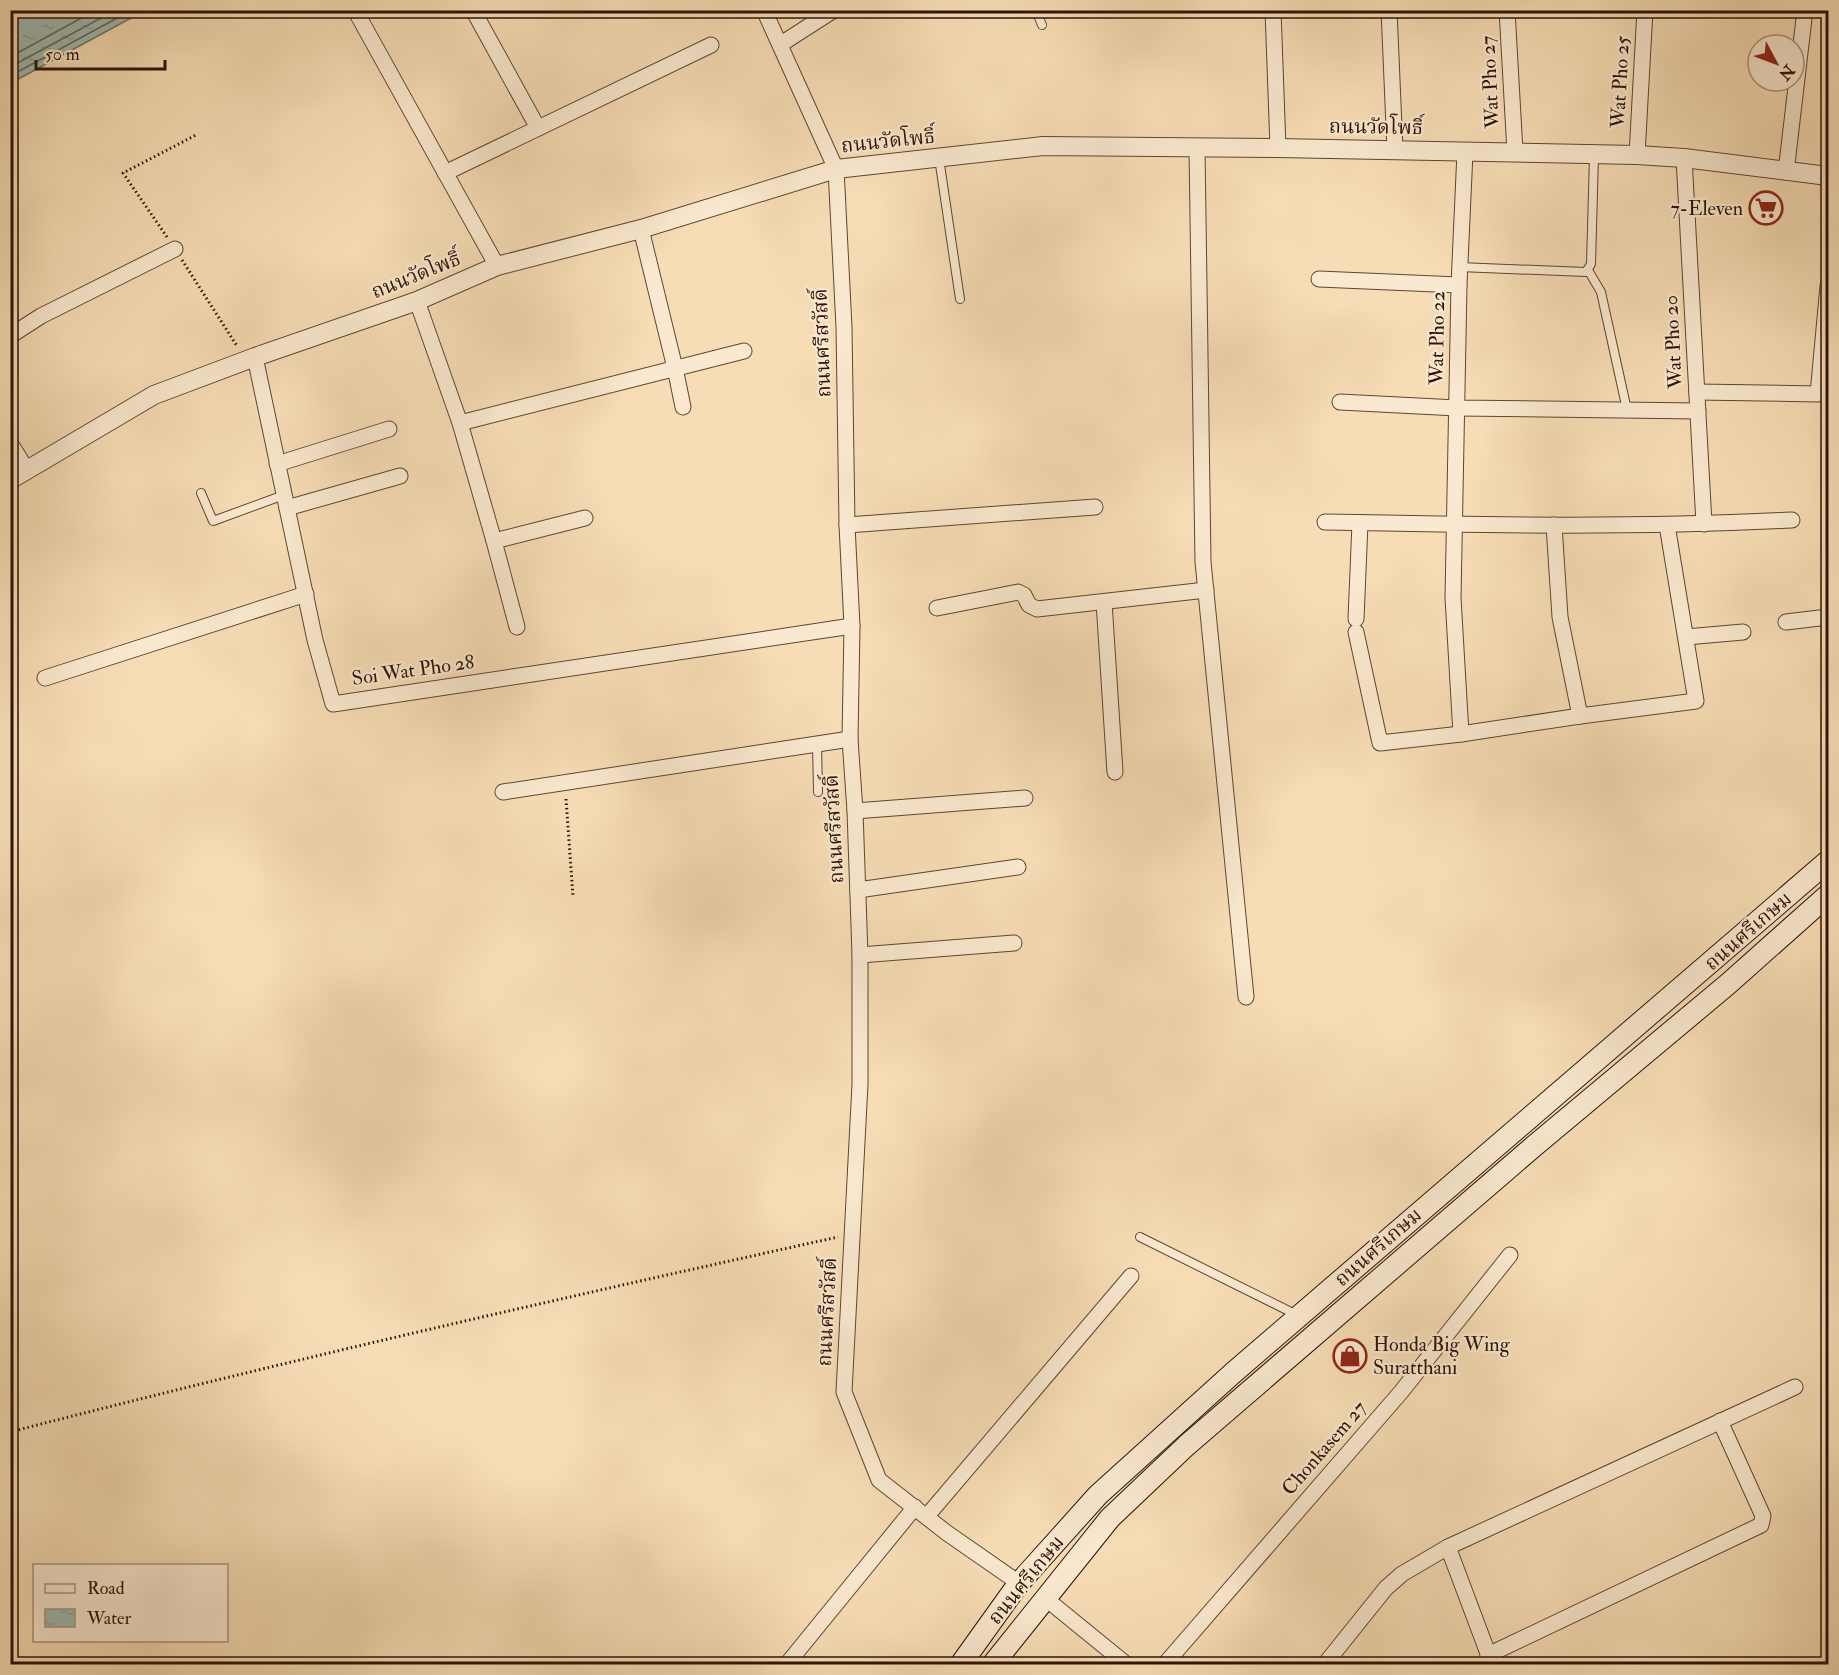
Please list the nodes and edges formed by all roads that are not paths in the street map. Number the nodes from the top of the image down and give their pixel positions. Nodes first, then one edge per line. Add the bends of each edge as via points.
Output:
1 (355, 10) edge
2 (473, 10) edge
3 (764, 10) edge
4 (834, 10) edge
5 (1036, 10) edge
6 (1273, 10) edge
7 (1389, 10) edge
8 (1507, 10) edge
9 (1645, 10) edge
10 (1805, 10) edge
11 (1042, 25) dead end
12 (781, 44) junction
13 (711, 45) dead end
14 (538, 128) junction
15 (1197, 148) junction
16 (1278, 148) junction
17 (1395, 150) junction
18 (1465, 152) junction
19 (1515, 152) junction
20 (1594, 154) junction
21 (1637, 156) junction
22 (939, 158) junction
23 (1684, 158) junction
24 (836, 169) junction
25 (1786, 171) junction
26 (445, 172) junction
27 (1828, 176) edge
28 (641, 229) junction
29 (176, 249) dead end
30 (497, 266) junction
31 (1460, 267) junction
32 (1588, 270) junction
33 (1319, 279) dead end
34 (1459, 285) junction
35 (1828, 286) edge
36 (960, 299) dead end
37 (417, 301) junction
38 (10, 336) edge
39 (744, 351) dead end
40 (255, 357) junction
41 (675, 368) junction
42 (1697, 392) junction
43 (1340, 402) dead end
44 (683, 407) dead end
45 (1457, 408) junction
46 (1627, 410) junction
47 (1698, 411) junction
48 (460, 423) junction
49 (389, 429) dead end
50 (10, 443) edge
51 (278, 464) junction
52 (27, 470) junction
53 (400, 476) dead end
54 (10, 480) edge
55 (201, 493) dead end
56 (286, 501) junction
57 (1095, 507) dead end
58 (585, 518) dead end
59 (1792, 520) dead end
60 (1325, 522) dead end
61 (1360, 523) junction
62 (1704, 524) junction
63 (847, 525) junction
64 (1455, 525) junction
65 (1554, 525) junction
66 (1667, 525) junction
67 (495, 541) junction
68 (1206, 590) junction
69 (306, 594) junction
70 (1104, 603) junction
71 (937, 608) dead end
72 (1828, 617) edge
73 (1786, 622) dead end
74 (852, 626) junction
75 (517, 627) dead end
76 (1743, 632) dead end
77 (1686, 637) junction
78 (45, 678) dead end
79 (1580, 716) junction
80 (1461, 734) junction
81 (850, 739) junction
82 (817, 744) junction
83 (1115, 772) dead end
84 (503, 792) dead end
85 (818, 792) dead end
86 (1024, 798) dead end
87 (855, 811) junction
88 (1828, 861) edge
89 (1018, 867) dead end
90 (858, 890) junction
91 (1828, 895) edge
92 (1014, 943) dead end
93 (860, 955) junction
94 (1246, 997) dead end
95 (1445, 1188) junction
96 (1462, 1208) junction
97 (1140, 1237) dead end
98 (1510, 1255) dead end
99 (1131, 1276) dead end
100 (1299, 1316) junction
101 (1795, 1387) dead end
102 (1720, 1421) junction
103 (921, 1512) junction
104 (1448, 1547) junction
105 (1019, 1583) junction
106 (1045, 1598) junction
107 (1490, 1660) edge
108 (787, 1665) edge
109 (961, 1665) edge
110 (993, 1665) edge
111 (1126, 1665) edge
112 (1165, 1665) edge
113 (1325, 1665) edge

1 - 26 street
2 - 14 street
3 - 12 street, ถนนศรีสวัสดิ์
4 - 12 street
5 - 11 lane
6 - 16 street
7 - 17 street
8 - 19 street, Wat Pho 27
9 - 21 street, Wat Pho 25
10 - 25 street
12 - 24 street, ถนนศรีสวัสดิ์
13 - 14 street
14 - 26 street
15 - 16 street, ถนนวัดโพธิ์
15 - 22 street, ถนนวัดโพธิ์ via 1043,146
15 - 68 street
16 - 17 street, ถนนวัดโพธิ์
17 - 18 street, ถนนวัดโพธิ์
18 - 19 street, ถนนวัดโพธิ์
18 - 31 street, Wat Pho 22
19 - 20 street, ถนนวัดโพธิ์
20 - 21 street, ถนนวัดโพธิ์
20 - 32 lane
21 - 23 street, ถนนวัดโพธิ์
22 - 24 street, ถนนวัดโพธิ์
22 - 36 lane
23 - 25 street, ถนนวัดโพธิ์
23 - 42 street, Wat Pho 20
24 - 28 street, ถนนวัดโพธิ์
24 - 63 street, ถนนศรีสวัสดิ์ via 844,327
25 - 27 street, ถนนวัดโพธิ์
26 - 30 street
28 - 30 street, ถนนวัดโพธิ์
28 - 41 street
29 - 38 street via 41,316
30 - 37 street, ถนนวัดโพธิ์
31 - 32 lane via 1582,273
31 - 34 street, Wat Pho 22
32 - 46 lane via 1601,292
33 - 34 street
34 - 45 street, Wat Pho 22
35 - 42 street via 1818,394
37 - 40 street, ถนนวัดโพธิ์
37 - 48 street
39 - 41 street
40 - 51 street, Soi Wat Pho 28
40 - 52 street, ถนนวัดโพธิ์ via 154,395
41 - 44 street
41 - 48 street
42 - 47 street, Wat Pho 20
43 - 45 street
45 - 46 street
45 - 64 street, Wat Pho 22
46 - 47 street
47 - 62 street, Wat Pho 20
48 - 67 street
49 - 51 street
50 - 52 street
51 - 56 street, Soi Wat Pho 28
52 - 54 street, ถนนวัดโพธิ์
53 - 56 street
55 - 56 lane via 213,521
56 - 69 street, Soi Wat Pho 28
57 - 63 street
58 - 67 street
59 - 62 street
60 - 61 street
61 - 64 street
61 - 80 street via 1356,626 1380,743
62 - 66 street
63 - 74 street, ถนนศรีสวัสดิ์
64 - 65 street
64 - 80 street, Wat Pho 22 via 1453,598
65 - 66 street
65 - 79 street via 1560,617
66 - 77 street
67 - 75 street
68 - 70 street
68 - 94 street
69 - 74 street, Soi Wat Pho 28 via 333,704
69 - 78 street
70 - 71 street via 1037,609 1018,592
70 - 83 street
72 - 73 street
74 - 81 street, ถนนศรีสวัสดิ์
76 - 77 street
77 - 79 street via 1696,701
79 - 80 street
81 - 82 street
81 - 87 street, ถนนศรีสวัสดิ์
82 - 84 street
82 - 85 lane
86 - 87 street
87 - 90 street, ถนนศรีสวัสดิ์
88 - 95 main road, ถนนศรีเกษม
89 - 90 street
90 - 93 street, ถนนศรีสวัสดิ์
91 - 96 main road, ถนนศรีเกษม
92 - 93 street
93 - 103 street, ถนนศรีสวัสดิ์ via 860,1084 844,1392 879,1480
95 - 96 main road
95 - 100 main road, ถนนศรีเกษม
96 - 106 main road, ถนนศรีเกษม via 1187,1445 1110,1518
97 - 100 lane
98 - 112 street, Chonkasem 27 via 1401,1392
99 - 103 street
100 - 105 main road, ถนนศรีเกษม via 1098,1496
101 - 102 street
102 - 104 street
102 - 107 street via 1763,1516 1761,1525
103 - 105 street, ถนนศรีสวัสดิ์
103 - 108 street
104 - 107 street
104 - 113 street via 1386,1587
105 - 109 main road, ถนนศรีเกษม
106 - 110 main road, ถนนศรีเกษม
106 - 111 street

